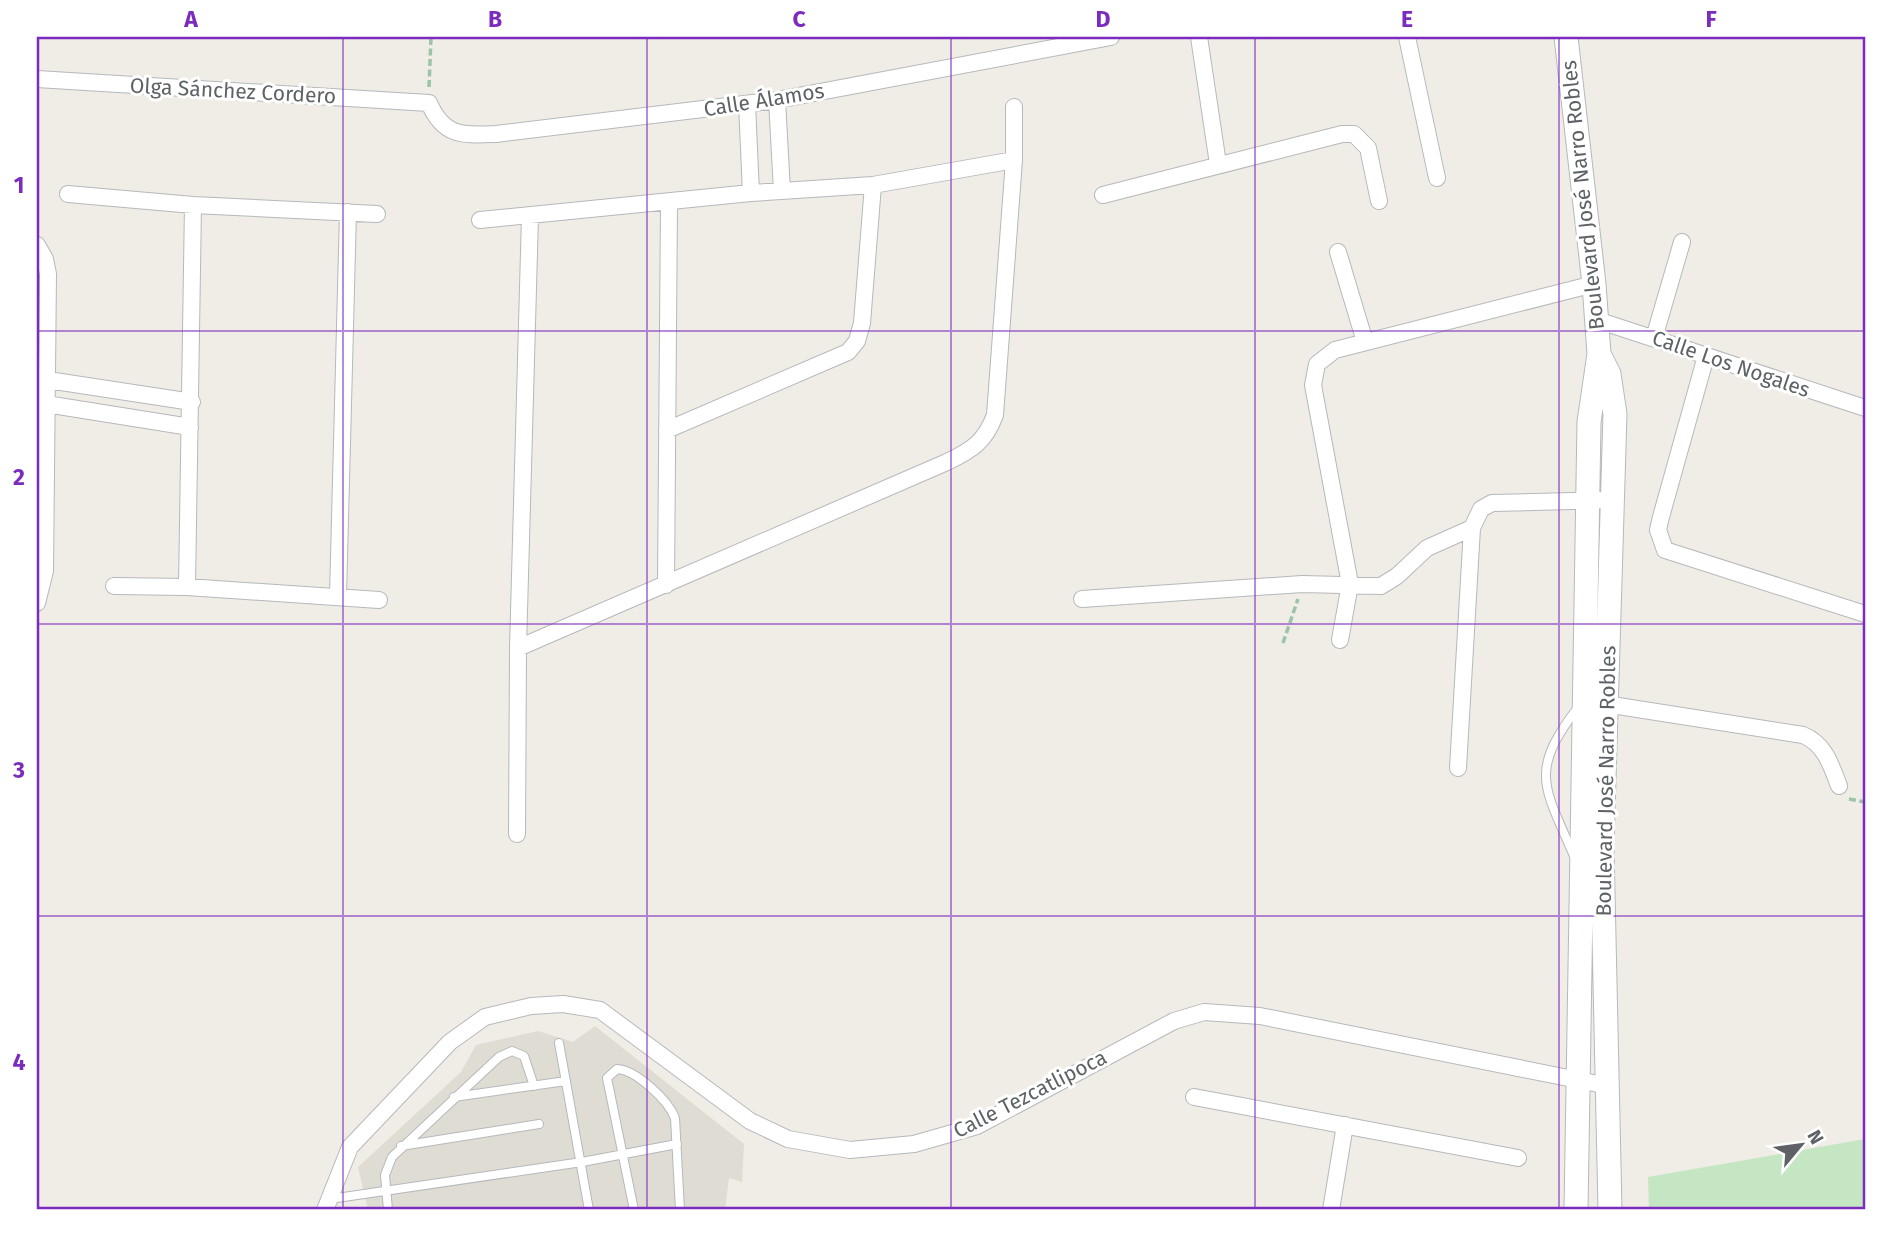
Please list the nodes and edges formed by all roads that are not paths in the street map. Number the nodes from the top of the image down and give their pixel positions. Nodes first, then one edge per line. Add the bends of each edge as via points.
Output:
1 (1111, 37) edge
2 (1199, 37) edge
3 (1407, 37) edge
4 (1566, 37) edge
5 (37, 79) edge
6 (776, 100) junction
7 (429, 103) joint
8 (747, 104) junction
9 (1014, 107) dead end
10 (1014, 160) junction
11 (1218, 164) junction
12 (1437, 178) dead end
13 (873, 185) junction
14 (782, 191) junction
15 (751, 192) junction
16 (68, 194) dead end
17 (1103, 195) dead end
18 (1379, 201) dead end
19 (669, 203) junction
20 (193, 205) junction
21 (348, 212) junction
22 (377, 214) dead end
23 (530, 216) junction
24 (480, 220) dead end
25 (1682, 242) dead end
26 (37, 245) edge
27 (1338, 252) dead end
28 (1594, 284) junction
29 (1597, 320) junction
30 (1654, 338) junction
31 (1365, 342) junction
32 (1706, 356) junction
33 (48, 380) junction
34 (192, 401) junction
35 (46, 404) junction
36 (1865, 408) edge
37 (190, 427) junction
38 (667, 430) junction
39 (1600, 500) junction
40 (1472, 527) junction
41 (1350, 584) junction
42 (666, 585) junction
43 (114, 586) dead end
44 (187, 587) junction
45 (338, 596) junction
46 (1082, 599) dead end
47 (379, 600) dead end
48 (37, 603) edge
49 (1865, 614) edge
50 (1340, 640) dead end
51 (518, 648) junction
52 (1582, 702) junction
53 (1607, 704) junction
54 (1458, 768) dead end
55 (1839, 786) dead end
56 (517, 834) dead end
57 (1580, 872) junction
58 (559, 1043) dead end
59 (1577, 1078) junction
60 (566, 1081) junction
61 (534, 1086) junction
62 (1608, 1086) junction
63 (454, 1097) junction
64 (1194, 1097) dead end
65 (539, 1124) dead end
66 (1345, 1125) junction
67 (677, 1144) junction
68 (401, 1146) junction
69 (623, 1154) junction
70 (1518, 1158) dead end
71 (582, 1162) junction
72 (385, 1192) junction
73 (327, 1205) edge
74 (388, 1210) edge
75 (589, 1210) edge
76 (634, 1210) edge
77 (680, 1210) edge
78 (1331, 1210) edge
79 (1576, 1210) edge
80 (1609, 1210) edge

1 - 6 street, Calle Álamos
2 - 11 street
3 - 12 street
4 - 28 street, Boulevard José Narro Robles
5 - 7 street, Olga Sánchez Cordero
6 - 8 street, Calle Álamos
6 - 14 street
7 - 8 street, Calle Álamos via 444,127 469,135
8 - 15 street
9 - 10 street
10 - 13 street
10 - 42 street via 995,415 988,434 971,450 947,462
11 - 17 street
11 - 18 street via 1354,134 1368,148
13 - 14 street
13 - 38 street via 858,341 848,352
14 - 15 street
15 - 19 street
16 - 20 street
19 - 23 street
19 - 38 street
20 - 21 street
20 - 34 street
21 - 22 street
21 - 45 street
23 - 24 street
23 - 51 street
25 - 30 street
26 - 33 street via 48,274
27 - 31 street
28 - 29 street, Boulevard José Narro Robles
28 - 31 street
29 - 30 street, Calle Los Nogales
29 - 39 street, Boulevard José Narro Robles via 1599,354 1609,374 1615,414
30 - 32 street, Calle Los Nogales
31 - 41 street via 1335,350 1317,364 1313,385
32 - 36 street, Calle Los Nogales
32 - 49 street via 1663,509 1658,530 1661,542 1670,554
33 - 34 street
33 - 35 street
34 - 37 street
35 - 37 street
35 - 48 street via 45,571
37 - 44 street
38 - 42 street
39 - 40 street via 1492,503 1481,509
39 - 52 street, Boulevard José Narro Robles
39 - 53 street, Boulevard José Narro Robles
40 - 41 street via 1427,548 1381,586
40 - 54 street
41 - 46 street
41 - 50 street
42 - 51 street
43 - 44 street
44 - 45 street
45 - 47 street
51 - 56 street
52 - 53 street
52 - 57 street, Boulevard José Narro Robles
52 - 57 lane via 1554,738 1545,777 1549,798
53 - 55 street via 1803,735 1826,755
53 - 62 street, Boulevard José Narro Robles via 1602,846
57 - 59 street, Boulevard José Narro Robles
58 - 60 lane
59 - 62 street, Calle Tezcatlipoca
59 - 73 street, Calle Tezcatlipoca via 1260,1016 1204,1012 1137,1039 976,1126 914,1144 850,1150 788,1139 750,1121 600,1010 564,1004 531,1006 485,1017 450,1042 350,1147
59 - 79 street, Boulevard José Narro Robles
60 - 61 lane
60 - 71 lane
61 - 63 lane
61 - 63 lane via 528,1062 512,1051
62 - 80 street, Boulevard José Narro Robles
63 - 68 lane
64 - 66 street
65 - 68 lane
66 - 70 street
66 - 78 street
67 - 69 lane
67 - 69 lane via 675,1118 667,1102 625,1069 617,1069 607,1078
67 - 77 lane
68 - 72 lane via 386,1166
69 - 71 lane
69 - 76 lane
71 - 72 lane
71 - 75 lane
72 - 73 lane
72 - 74 lane

